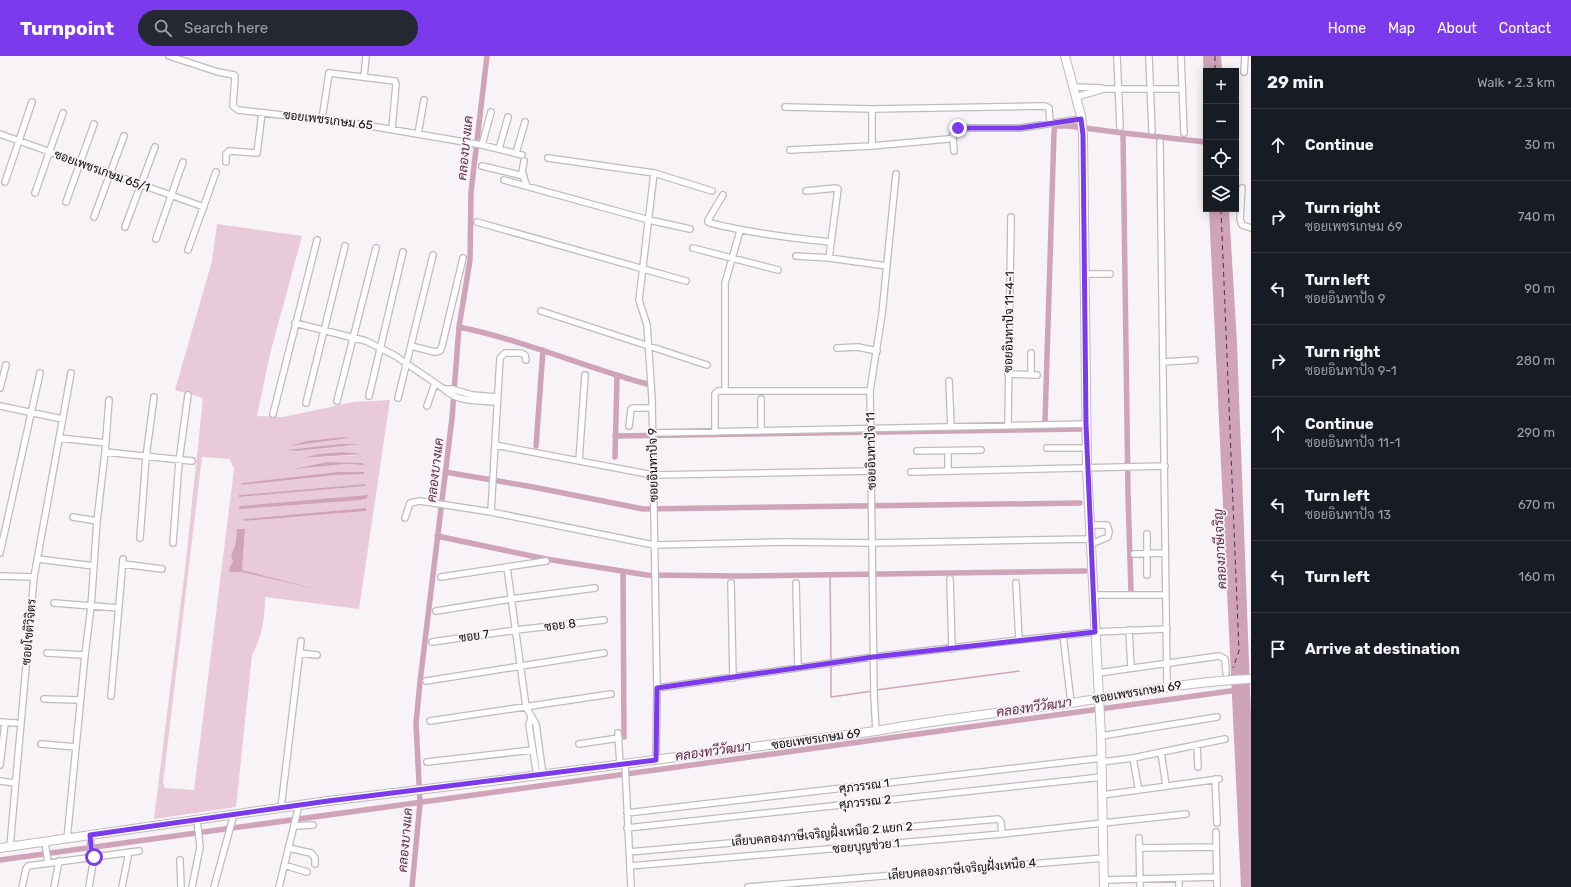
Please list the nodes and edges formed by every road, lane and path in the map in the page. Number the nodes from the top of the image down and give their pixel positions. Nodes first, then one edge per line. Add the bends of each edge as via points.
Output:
1 (168, 56) edge
2 (366, 56) edge
3 (1065, 56) edge
4 (1117, 56) edge
5 (1148, 56) edge
6 (1181, 56) edge
7 (1245, 56) edge
8 (1244, 72) dead end
9 (364, 77) junction
10 (1074, 87) junction
11 (1104, 89) junction
12 (1118, 89) junction
13 (1150, 89) junction
14 (1182, 89) junction
15 (1076, 97) junction
16 (424, 100) dead end
17 (32, 102) dead end
18 (785, 107) dead end
19 (872, 108) junction
20 (491, 112) dead end
21 (63, 113) dead end
22 (262, 113) junction
23 (508, 117) dead end
24 (322, 119) junction
25 (524, 122) dead end
26 (1050, 123) junction
27 (94, 124) dead end
28 (1082, 124) junction
29 (1120, 127) dead end
30 (392, 129) junction
31 (1152, 131) dead end
32 (1184, 133) dead end
33 (0, 134) edge
34 (418, 134) junction
35 (124, 136) dead end
36 (953, 137) junction
37 (18, 140) junction
38 (1160, 142) dead end
39 (482, 145) junction
40 (872, 146) junction
41 (155, 147) dead end
42 (499, 149) junction
43 (790, 150) dead end
44 (954, 150) dead end
45 (49, 151) junction
46 (548, 158) dead end
47 (524, 161) dead end
48 (79, 162) junction
49 (183, 162) dead end
50 (226, 162) dead end
51 (482, 166) dead end
52 (216, 172) dead end
53 (654, 173) junction
54 (111, 174) junction
55 (896, 174) dead end
56 (524, 176) junction
57 (504, 180) dead end
58 (5, 182) dead end
59 (140, 185) junction
60 (527, 186) junction
61 (1242, 188) dead end
62 (712, 191) dead end
63 (806, 191) dead end
64 (35, 193) dead end
65 (723, 195) dead end
66 (172, 196) junction
67 (66, 202) dead end
68 (204, 207) junction
69 (94, 216) dead end
70 (1011, 217) dead end
71 (649, 220) junction
72 (477, 222) dead end
73 (126, 227) dead end
74 (1251, 228) edge
75 (690, 230) dead end
76 (740, 231) junction
77 (156, 238) dead end
78 (317, 240) dead end
79 (831, 242) junction
80 (345, 246) dead end
81 (376, 248) dead end
82 (692, 248) dead end
83 (188, 250) dead end
84 (403, 252) dead end
85 (433, 255) dead end
86 (796, 256) dead end
87 (463, 258) dead end
88 (829, 258) junction
89 (731, 259) junction
90 (886, 266) junction
91 (643, 270) junction
92 (778, 270) dead end
93 (1084, 274) junction
94 (1110, 274) dead end
95 (686, 281) dead end
96 (541, 311) dead end
97 (295, 323) junction
98 (324, 330) junction
99 (352, 337) junction
100 (411, 346) junction
101 (648, 346) junction
102 (380, 348) junction
103 (837, 348) dead end
104 (877, 351) junction
105 (1031, 353) dead end
106 (526, 360) dead end
107 (1195, 360) dead end
108 (1163, 362) junction
109 (407, 364) junction
110 (707, 365) dead end
111 (6, 366) dead end
112 (71, 372) dead end
113 (40, 373) dead end
114 (1008, 374) junction
115 (585, 375) dead end
116 (950, 381) dead end
117 (435, 382) junction
118 (0, 388) edge
119 (725, 390) junction
120 (870, 391) junction
121 (188, 395) dead end
122 (369, 396) dead end
123 (154, 397) dead end
124 (398, 398) dead end
125 (761, 399) dead end
126 (109, 400) dead end
127 (497, 400) junction
128 (337, 401) dead end
129 (306, 402) dead end
130 (0, 406) edge
131 (427, 406) dead end
132 (652, 408) junction
133 (32, 413) junction
134 (273, 414) dead end
135 (62, 419) junction
136 (1086, 424) junction
137 (629, 426) dead end
138 (1008, 426) junction
139 (951, 428) junction
140 (761, 431) junction
141 (871, 431) junction
142 (715, 432) junction
143 (652, 434) junction
144 (59, 438) junction
145 (106, 443) junction
146 (495, 445) junction
147 (1047, 448) dead end
148 (1087, 448) junction
149 (981, 450) dead end
150 (948, 451) junction
151 (106, 452) junction
152 (917, 452) dead end
153 (146, 457) junction
154 (179, 461) junction
155 (192, 461) dead end
156 (578, 461) junction
157 (1165, 466) junction
158 (1087, 468) junction
159 (872, 471) junction
160 (948, 471) junction
161 (911, 472) dead end
162 (653, 475) junction
163 (491, 512) junction
164 (73, 516) dead end
165 (405, 518) dead end
166 (98, 521) junction
167 (1090, 525) junction
168 (1147, 534) dead end
169 (140, 538) dead end
170 (1090, 541) junction
171 (173, 543) dead end
172 (872, 543) junction
173 (654, 546) junction
174 (0, 553) edge
175 (1165, 553) junction
176 (1134, 554) dead end
177 (1147, 554) junction
178 (38, 559) junction
179 (546, 561) dead end
180 (94, 566) junction
181 (507, 567) junction
182 (162, 569) dead end
183 (1147, 575) dead end
184 (0, 576) edge
185 (34, 577) junction
186 (441, 577) dead end
187 (950, 580) dead end
188 (796, 582) dead end
189 (731, 583) dead end
190 (1016, 583) dead end
191 (595, 588) dead end
192 (1093, 595) junction
193 (1166, 595) junction
194 (512, 599) junction
195 (54, 602) dead end
196 (91, 606) junction
197 (119, 608) junction
198 (436, 611) dead end
199 (604, 620) dead end
200 (1167, 629) junction
201 (516, 630) junction
202 (1129, 630) junction
203 (1095, 632) junction
204 (1063, 635) junction
205 (1019, 640) junction
206 (301, 641) dead end
207 (432, 642) dead end
208 (952, 649) junction
209 (47, 653) dead end
210 (300, 653) junction
211 (604, 653) dead end
212 (85, 655) junction
213 (317, 655) dead end
214 (873, 657) junction
215 (1167, 663) junction
216 (521, 665) junction
217 (798, 668) junction
218 (1131, 668) junction
219 (1098, 673) junction
220 (1226, 676) junction
221 (733, 678) junction
222 (1251, 679) edge
223 (426, 681) dead end
224 (1168, 686) junction
225 (657, 688) junction
226 (611, 694) dead end
227 (111, 696) dead end
228 (44, 699) dead end
229 (80, 700) junction
230 (1100, 701) junction
231 (1071, 703) junction
232 (526, 707) junction
233 (531, 717) junction
234 (1217, 717) dead end
235 (430, 721) dead end
236 (2, 722) edge
237 (16, 723) dead end
238 (876, 731) junction
239 (1101, 736) junction
240 (1225, 739) dead end
241 (41, 744) dead end
242 (579, 744) dead end
243 (1196, 744) junction
244 (76, 747) junction
245 (533, 750) junction
246 (1161, 752) junction
247 (1133, 758) junction
248 (656, 760) junction
249 (1102, 760) junction
250 (426, 762) dead end
251 (0, 765) edge
252 (623, 766) junction
253 (1198, 767) dead end
254 (540, 775) junction
255 (1102, 777) junction
256 (0, 781) edge
257 (15, 783) junction
258 (1138, 786) dead end
259 (1166, 786) junction
260 (1102, 795) junction
261 (281, 808) junction
262 (298, 808) junction
263 (627, 813) junction
264 (1186, 814) dead end
265 (233, 817) junction
266 (197, 822) junction
267 (1217, 823) dead end
268 (1103, 824) junction
269 (294, 825) junction
270 (313, 825) dead end
271 (627, 828) junction
272 (1216, 832) dead end
273 (1002, 834) junction
274 (90, 837) junction
275 (1139, 838) dead end
276 (67, 839) junction
277 (46, 844) junction
278 (10, 846) junction
279 (1216, 847) junction
280 (0, 848) edge
281 (288, 848) junction
282 (1139, 848) junction
283 (139, 851) dead end
284 (128, 852) junction
285 (628, 852) junction
286 (92, 855) junction
287 (1104, 858) junction
288 (48, 860) junction
289 (180, 860) dead end
290 (59, 861) junction
291 (315, 864) dead end
292 (284, 865) junction
293 (630, 866) junction
294 (307, 872) dead end
295 (1216, 877) junction
296 (1179, 878) junction
297 (1140, 879) junction
298 (1104, 883) edge
299 (22, 887) edge
300 (54, 887) edge
301 (89, 887) edge
302 (122, 887) edge
303 (181, 887) edge
304 (192, 887) edge
305 (214, 887) edge
306 (278, 887) edge
307 (631, 887) edge
308 (748, 887) edge
309 (1140, 887) edge
310 (1179, 887) edge
311 (1217, 887) edge

1 - 22 street, ซอยเพชรเกษม 65 via 234,75 233,106 238,110
2 - 9 street
3 - 10 main road
4 - 12 street
5 - 13 street
6 - 14 street
7 - 8 street
9 - 24 street via 329,73
9 - 30 street via 396,82
10 - 11 street
10 - 15 main road
11 - 12 street
11 - 15 street
12 - 13 street
12 - 29 street
13 - 14 street
13 - 31 street
14 - 32 street
15 - 28 main road
16 - 34 street
17 - 37 street
18 - 19 street
19 - 26 street via 1045,106 1049,108
19 - 40 street
20 - 39 street
21 - 45 street
22 - 24 street, ซอยเพชรเกษม 65
22 - 50 street via 257,153 229,151 226,154
23 - 42 street
24 - 30 street, ซอยเพชรเกษม 65
25 - 42 street, ซอยเพชรเกษม 65 via 519,154
26 - 28 street
26 - 36 street via 1020,128 958,128
27 - 48 street
28 - 93 main road
30 - 34 street, ซอยเพชรเกษม 65
33 - 37 street, ซอยเพชรเกษม 65/1
34 - 39 street, ซอยเพชรเกษม 65
35 - 54 street
36 - 40 street
36 - 44 street
37 - 45 street, ซอยเพชรเกษม 65/1
37 - 58 street
38 - 108 street
39 - 42 street, ซอยเพชรเกษม 65
40 - 43 street
41 - 59 street
45 - 48 street, ซอยเพชรเกษม 65/1
45 - 64 street
46 - 53 street
47 - 56 street
48 - 54 street, ซอยเพชรเกษม 65/1
48 - 67 street
49 - 66 street
51 - 56 street
52 - 68 street
53 - 62 street
53 - 71 street, ซอยอินทาปัจ 9
54 - 59 street, ซอยเพชรเกษม 65/1
54 - 69 street
55 - 90 street, ซอยอินทาปัจ 11
56 - 60 street
57 - 60 street
59 - 66 street, ซอยเพชรเกษม 65/1
59 - 73 street
60 - 71 street
61 - 74 street via 1240,220 1246,228
63 - 79 street via 838,189
65 - 76 street via 708,222
66 - 68 street, ซอยเพชรเกษม 65/1
66 - 77 street
68 - 83 street
70 - 114 street, ซอยอินทาปัจ 11-4-1
71 - 75 street
71 - 91 street, ซอยอินทาปัจ 9
72 - 91 street
76 - 79 street
76 - 89 street
78 - 97 street
79 - 88 street
80 - 98 street
81 - 99 street
82 - 89 street
84 - 102 street
85 - 100 street
86 - 88 street
87 - 100 street via 440,352
88 - 90 street
89 - 92 street
89 - 119 street via 725,283
90 - 104 street, ซอยอินทาปัจ 11
91 - 95 street
91 - 101 street, ซอยอินทาปัจ 9 via 639,300 647,325
93 - 94 street
93 - 136 main road
96 - 101 street
97 - 98 street
97 - 134 street
98 - 99 street
98 - 129 street
99 - 102 street
99 - 128 street
100 - 109 street
101 - 110 street
101 - 132 street, ซอยอินทาปัจ 9
102 - 109 street
102 - 122 street
103 - 104 street via 858,347
104 - 120 street, ซอยอินทาปัจ 11
105 - 114 street via 1034,375
106 - 127 street via 522,353 501,355
107 - 108 street
108 - 157 street
109 - 117 street
109 - 124 street
111 - 118 street
112 - 135 street, ซอยโชติวิจิตร
113 - 133 street
114 - 138 street, ซอยอินทาปัจ 11-4-1
115 - 156 street
116 - 139 street
117 - 127 street via 459,395
117 - 131 street
119 - 120 street
119 - 142 street via 715,394
120 - 141 street, ซอยอินทาปัจ 11
121 - 154 street
123 - 153 street
125 - 140 street
126 - 145 street
127 - 146 street
130 - 133 street
132 - 137 street via 631,409
132 - 143 street, ซอยอินทาปัจ 9
133 - 135 street
133 - 174 street
135 - 144 street, ซอยโชติวิจิตร
136 - 138 street
136 - 148 main road
138 - 139 street
139 - 141 street
140 - 141 street
140 - 142 street
141 - 159 street, ซอยอินทาปัจ 11
142 - 143 street
143 - 162 street, ซอยอินทาปัจ 9
144 - 145 street
144 - 178 street, ซอยโชติวิจิตร
145 - 151 street
146 - 156 street
146 - 163 street
147 - 148 street
148 - 158 main road
149 - 150 street
150 - 152 street
150 - 160 street
151 - 153 street
151 - 166 street
153 - 154 street
153 - 169 street
154 - 155 street
154 - 171 street
156 - 162 street
157 - 158 street
157 - 175 street
158 - 160 street
158 - 167 main road
159 - 162 street
159 - 172 street, ซอยอินทาปัจ 11
160 - 161 street
162 - 173 street, ซอยอินทาปัจ 9
163 - 165 street via 420,501 410,503
163 - 173 street
164 - 166 street
166 - 180 street
167 - 170 main road
167 - 170 street via 1107,525 1109,531 1108,537
168 - 177 street
170 - 172 street
170 - 192 main road
172 - 173 street via 784,542
172 - 214 street, ซอยอินทาปัจ 11
173 - 225 street, ซอยอินทาปัจ 9
175 - 177 street
175 - 193 street
176 - 177 street
177 - 183 street
178 - 180 street
178 - 185 street, ซอยโชติวิจิตร
179 - 181 street
180 - 196 street
181 - 186 street
181 - 194 street
182 - 197 street via 123,562
184 - 185 street
185 - 257 street, ซอยโชติวิจิตร
187 - 208 street
188 - 217 street
189 - 221 street
190 - 205 street
191 - 194 street
192 - 193 street
192 - 203 main road
193 - 200 street
194 - 198 street
194 - 201 street
195 - 196 street
196 - 197 street
196 - 212 street
197 - 227 street
199 - 201 street, ซอย 8
200 - 202 street
200 - 215 street
201 - 207 street, ซอย 7
201 - 216 street
202 - 203 street
202 - 218 street
203 - 204 street
203 - 219 main road
204 - 205 street
204 - 231 street
205 - 208 street
206 - 210 street
208 - 214 street
209 - 212 street
210 - 213 street
210 - 261 street
211 - 216 street
212 - 229 street
214 - 217 street
214 - 238 street, ซอยอินทาปัจ 11
215 - 218 street
215 - 220 street via 1222,657 1225,659
215 - 224 street
216 - 223 street
216 - 232 street
217 - 221 street
218 - 219 street
219 - 230 main road
220 - 222 main road, ซอยเพชรเกษม 69
220 - 224 main road, ซอยเพชรเกษม 69
221 - 225 street
224 - 230 main road, ซอยเพชรเกษม 69
225 - 248 street, ซอยอินทาปัจ 9
226 - 232 street
228 - 229 street
229 - 244 street
230 - 231 main road, ซอยเพชรเกษม 69
230 - 239 main road
231 - 238 main road, ซอยเพชรเกษม 69 via 932,720
232 - 233 street
232 - 235 street
233 - 245 street via 529,725
233 - 254 street via 536,724
234 - 239 street
236 - 237 street
236 - 251 street
238 - 248 main road, ซอยเพชรเกษม 69
239 - 249 main road
240 - 243 street, ศุภวรรณ 1
241 - 244 street
242 - 252 street via 618,736
243 - 246 street, ศุภวรรณ 1
243 - 253 street
244 - 276 street
245 - 250 street
245 - 254 street
246 - 247 street, ศุภวรรณ 1
246 - 259 street
247 - 249 street, ศุภวรรณ 1
247 - 258 street
248 - 252 main road, ซอยเพชรเกษม 69
249 - 255 main road
249 - 263 street, ศุภวรรณ 1
252 - 254 main road, ซอยเพชรเกษม 69
252 - 263 street
254 - 262 main road, ซอยเพชรเกษม 69
255 - 260 main road
255 - 271 street, ศุภวรรณ 2
256 - 257 street
257 - 278 street, ซอยโชติวิจิตร
259 - 260 street
259 - 267 street via 1217,779
260 - 268 main road
261 - 262 main road, ซอยเพชรเกษม 69
261 - 265 main road, ซอยเพชรเกษม 69
262 - 269 street
263 - 271 street
264 - 268 street, ซอยบุญช่วย 1
265 - 266 main road, ซอยเพชรเกษม 69
265 - 305 street
266 - 274 main road, ซอยเพชรเกษม 69
266 - 304 street via 199,855
268 - 273 street, ซอยบุญช่วย 1
268 - 287 main road
269 - 270 street
269 - 281 street
271 - 285 street
272 - 279 street
273 - 285 street, เลียบคลองภาษีเจริญฝั่งเหนือ 2 แยก 2 via 1001,822 998,819
273 - 293 street, ซอยบุญช่วย 1
274 - 276 main road, ซอยเพชรเกษม 69
274 - 286 street
275 - 282 street
276 - 277 main road, ซอยเพชรเกษม 69
277 - 278 main road, ซอยเพชรเกษม 69
277 - 288 street
278 - 280 main road, ซอยเพชรเกษม 69
279 - 282 street
279 - 295 street
281 - 291 street via 311,852
281 - 292 street
282 - 297 street
283 - 284 street
284 - 286 street
284 - 302 street
285 - 293 street
286 - 290 street
286 - 301 street
287 - 298 main road
287 - 308 street, เลียบคลองภาษีเจริญฝั่งเหนือ 4
288 - 290 street
288 - 299 street via 26,867
289 - 303 street
290 - 300 street
292 - 294 street
292 - 306 street
293 - 307 street
295 - 296 street
295 - 311 street
296 - 297 street
296 - 310 street
297 - 298 street
297 - 309 street

